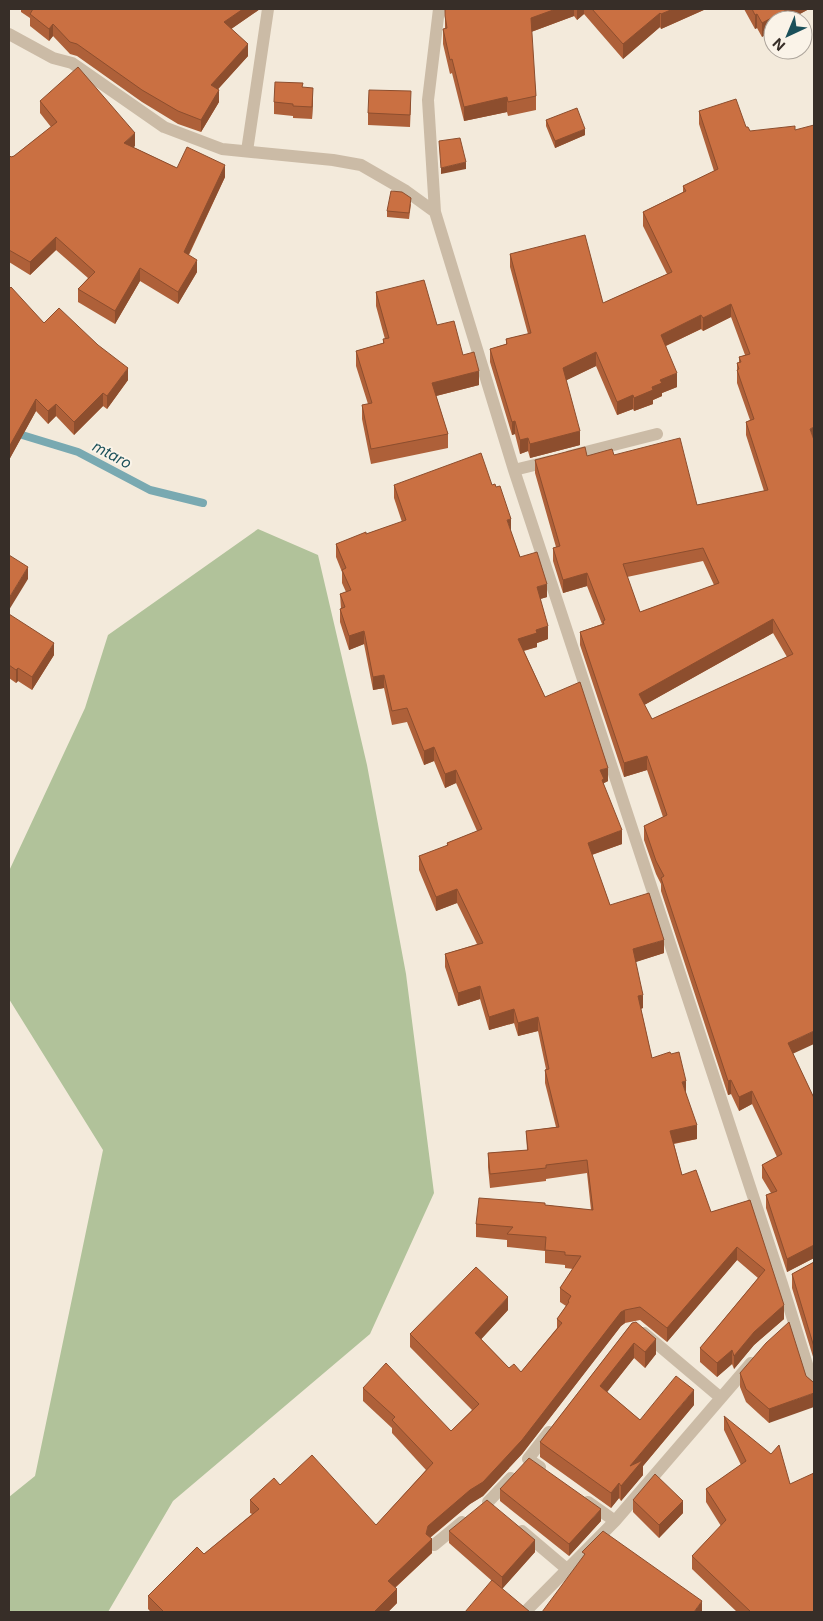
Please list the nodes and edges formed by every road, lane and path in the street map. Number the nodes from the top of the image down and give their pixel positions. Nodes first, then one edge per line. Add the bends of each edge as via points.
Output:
1 (268, 9) edge
2 (439, 9) edge
3 (9, 34) edge
4 (247, 151) junction
5 (435, 212) junction
6 (657, 434) dead end
7 (514, 470) junction
8 (633, 1328) edge
9 (760, 1351) edge
10 (814, 1387) edge
11 (721, 1398) junction
12 (558, 1422) edge
13 (528, 1459) junction
14 (552, 1476) edge
15 (576, 1493) edge
16 (488, 1502) junction
17 (499, 1512) edge
18 (615, 1521) junction
19 (514, 1525) edge
20 (434, 1545) edge
21 (568, 1570) junction
22 (525, 1612) edge

1 - 4 street
2 - 5 street via 428,100
3 - 4 street via 53,58 72,63 164,127 222,149
4 - 5 street via 361,165
5 - 7 street
6 - 7 street
7 - 10 street via 786,1281 789,1325
8 - 11 street via 638,1328
9 - 11 street
11 - 18 street
12 - 13 street
13 - 14 street
13 - 16 street
15 - 18 street
16 - 17 street
16 - 20 street
18 - 21 street
19 - 21 street
21 - 22 street

